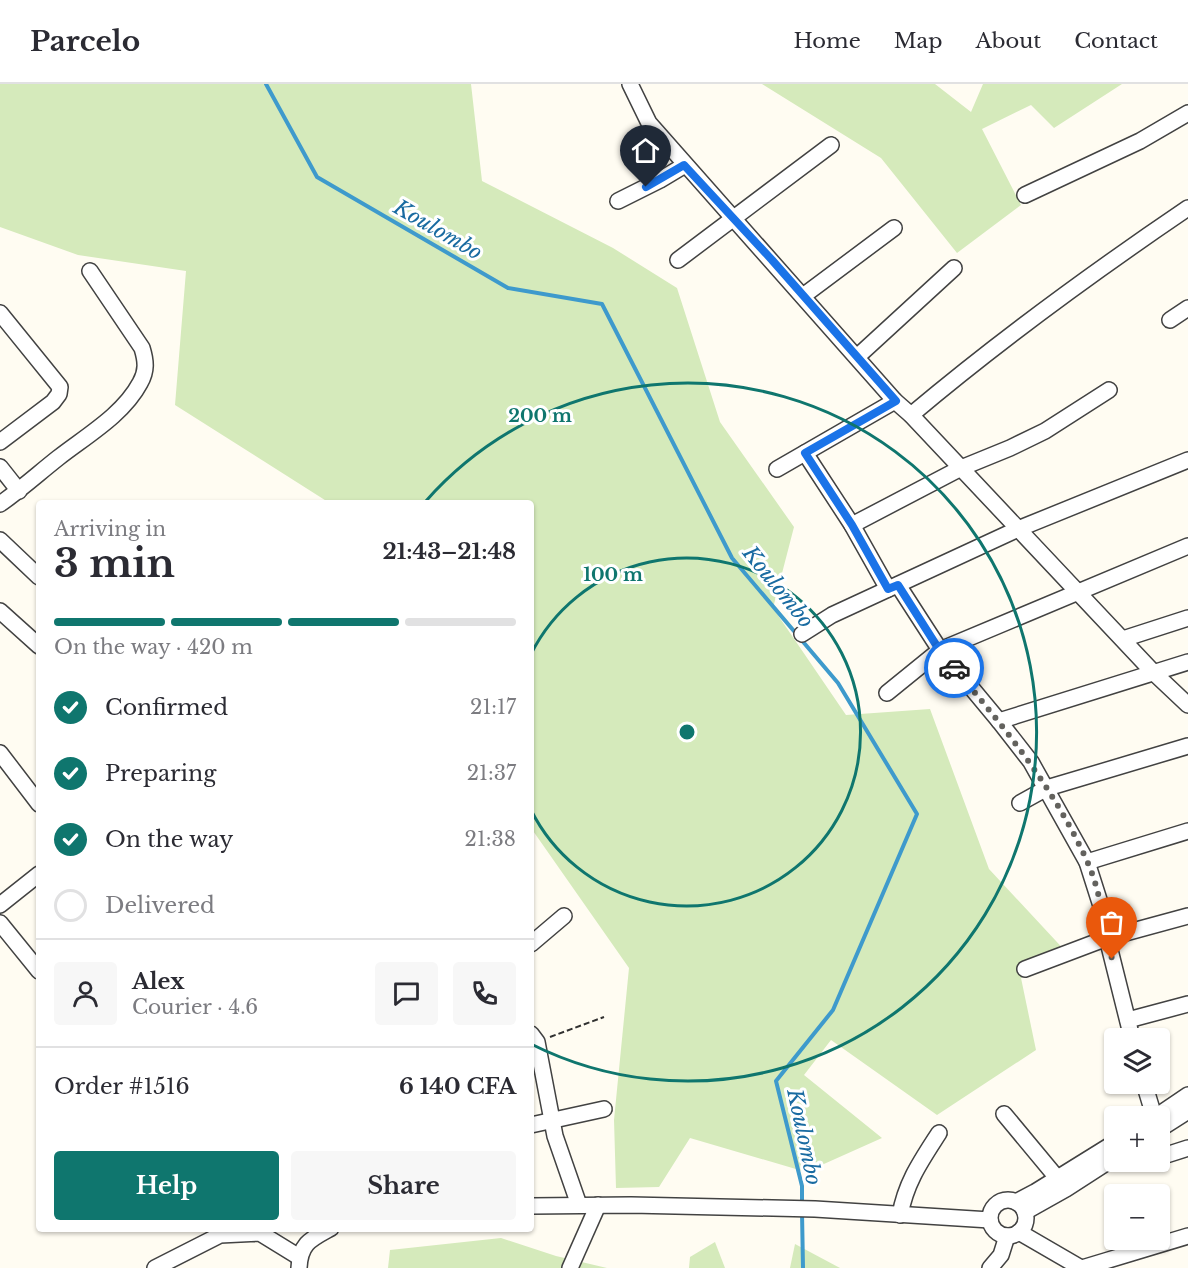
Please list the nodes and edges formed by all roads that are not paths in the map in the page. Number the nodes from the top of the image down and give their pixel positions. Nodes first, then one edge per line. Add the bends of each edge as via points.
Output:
1 (630, 84) edge
2 (1188, 113) edge
3 (831, 145) dead end
4 (684, 165) junction
5 (1025, 195) dead end
6 (618, 201) dead end
7 (1188, 208) edge
8 (732, 218) junction
9 (894, 228) dead end
10 (678, 260) dead end
11 (954, 268) dead end
12 (90, 271) dead end
13 (803, 296) junction
14 (1188, 308) edge
15 (0, 313) edge
16 (1170, 320) dead end
17 (857, 357) junction
18 (1109, 390) dead end
19 (896, 401) junction
20 (911, 415) junction
21 (0, 442) edge
22 (805, 453) junction
23 (1188, 460) edge
24 (0, 467) edge
25 (961, 468) junction
26 (777, 469) dead end
27 (18, 491) junction
28 (0, 504) edge
29 (852, 525) junction
30 (1018, 529) junction
31 (0, 540) edge
32 (1188, 546) edge
33 (36, 574) edge
34 (893, 587) junction
35 (1079, 592) junction
36 (0, 611) edge
37 (1188, 618) edge
38 (802, 634) dead end
39 (1124, 639) junction
40 (36, 643) edge
41 (940, 651) junction
42 (1188, 662) edge
43 (1154, 672) junction
44 (887, 693) dead end
45 (1188, 705) edge
46 (999, 721) junction
47 (1188, 746) edge
48 (0, 753) edge
49 (1047, 788) junction
50 (36, 800) edge
51 (1020, 803) dead end
52 (1188, 831) edge
53 (1087, 862) junction
54 (36, 876) edge
55 (0, 904) edge
56 (564, 916) dead end
57 (1188, 916) edge
58 (0, 923) edge
59 (1107, 938) junction
60 (534, 940) edge
61 (36, 967) edge
62 (1025, 969) dead end
63 (1188, 1004) edge
64 (1128, 1020) junction
65 (1130, 1028) edge
66 (534, 1038) edge
67 (1188, 1095) edge
68 (1170, 1106) edge
69 (604, 1109) dead end
70 (1188, 1110) edge
71 (1004, 1114) dead end
72 (553, 1122) junction
73 (1170, 1122) edge
74 (534, 1125) edge
75 (939, 1133) dead end
76 (1188, 1148) edge
77 (1104, 1149) edge
78 (1170, 1154) edge
79 (1104, 1164) edge
80 (1058, 1179) junction
81 (579, 1205) junction
82 (598, 1205) junction
83 (534, 1206) edge
84 (1021, 1207) junction
85 (900, 1215) junction
86 (990, 1220) junction
87 (248, 1232) edge
88 (259, 1232) edge
89 (324, 1232) edge
90 (1013, 1234) junction
91 (1188, 1236) edge
92 (299, 1262) edge
93 (155, 1268) edge
94 (570, 1268) edge
95 (990, 1268) edge
96 (1081, 1268) edge

1 - 4 street via 649,123
2 - 5 street via 1140,141
3 - 8 street
4 - 6 street
4 - 8 street
7 - 20 street via 992,348
8 - 10 street
8 - 13 street
9 - 13 street
11 - 17 street
12 - 27 street via 142,348 145,372 127,401 108,419
13 - 17 street
14 - 16 street
15 - 21 street via 60,387 53,402
17 - 19 street
18 - 25 street via 1045,431
19 - 20 street
19 - 22 street
20 - 25 street
22 - 26 street
22 - 29 street
23 - 30 street
24 - 27 street
25 - 29 street
25 - 30 street
27 - 28 street
29 - 34 street
30 - 34 street
30 - 35 street
31 - 33 street
32 - 35 street
34 - 38 street via 832,615
34 - 41 street
35 - 39 street
35 - 41 street
36 - 40 street
37 - 39 street
39 - 43 street
41 - 44 street
41 - 46 street
42 - 43 street
43 - 45 street
43 - 46 street
46 - 49 street
47 - 49 street
48 - 50 street
49 - 51 street
49 - 53 street
52 - 53 street
53 - 59 street
54 - 55 street
56 - 60 street
57 - 59 street
58 - 61 street
59 - 62 street
59 - 64 street
63 - 64 street
64 - 65 street
66 - 72 street
67 - 68 street
69 - 72 street
70 - 73 street
71 - 80 street
72 - 74 street
72 - 81 street
75 - 85 street via 912,1176
76 - 78 street
77 - 80 street
79 - 84 street via 1066,1189
80 - 84 street
81 - 82 street
81 - 83 street
82 - 85 street via 785,1208
82 - 94 street
84 - 86 street via 1007,1200 998,1203
84 - 90 street via 1026,1221
85 - 86 street
86 - 90 street via 996,1231
87 - 93 street via 220,1235
88 - 92 street
89 - 92 street via 308,1241
90 - 95 street
90 - 96 street
91 - 96 street

